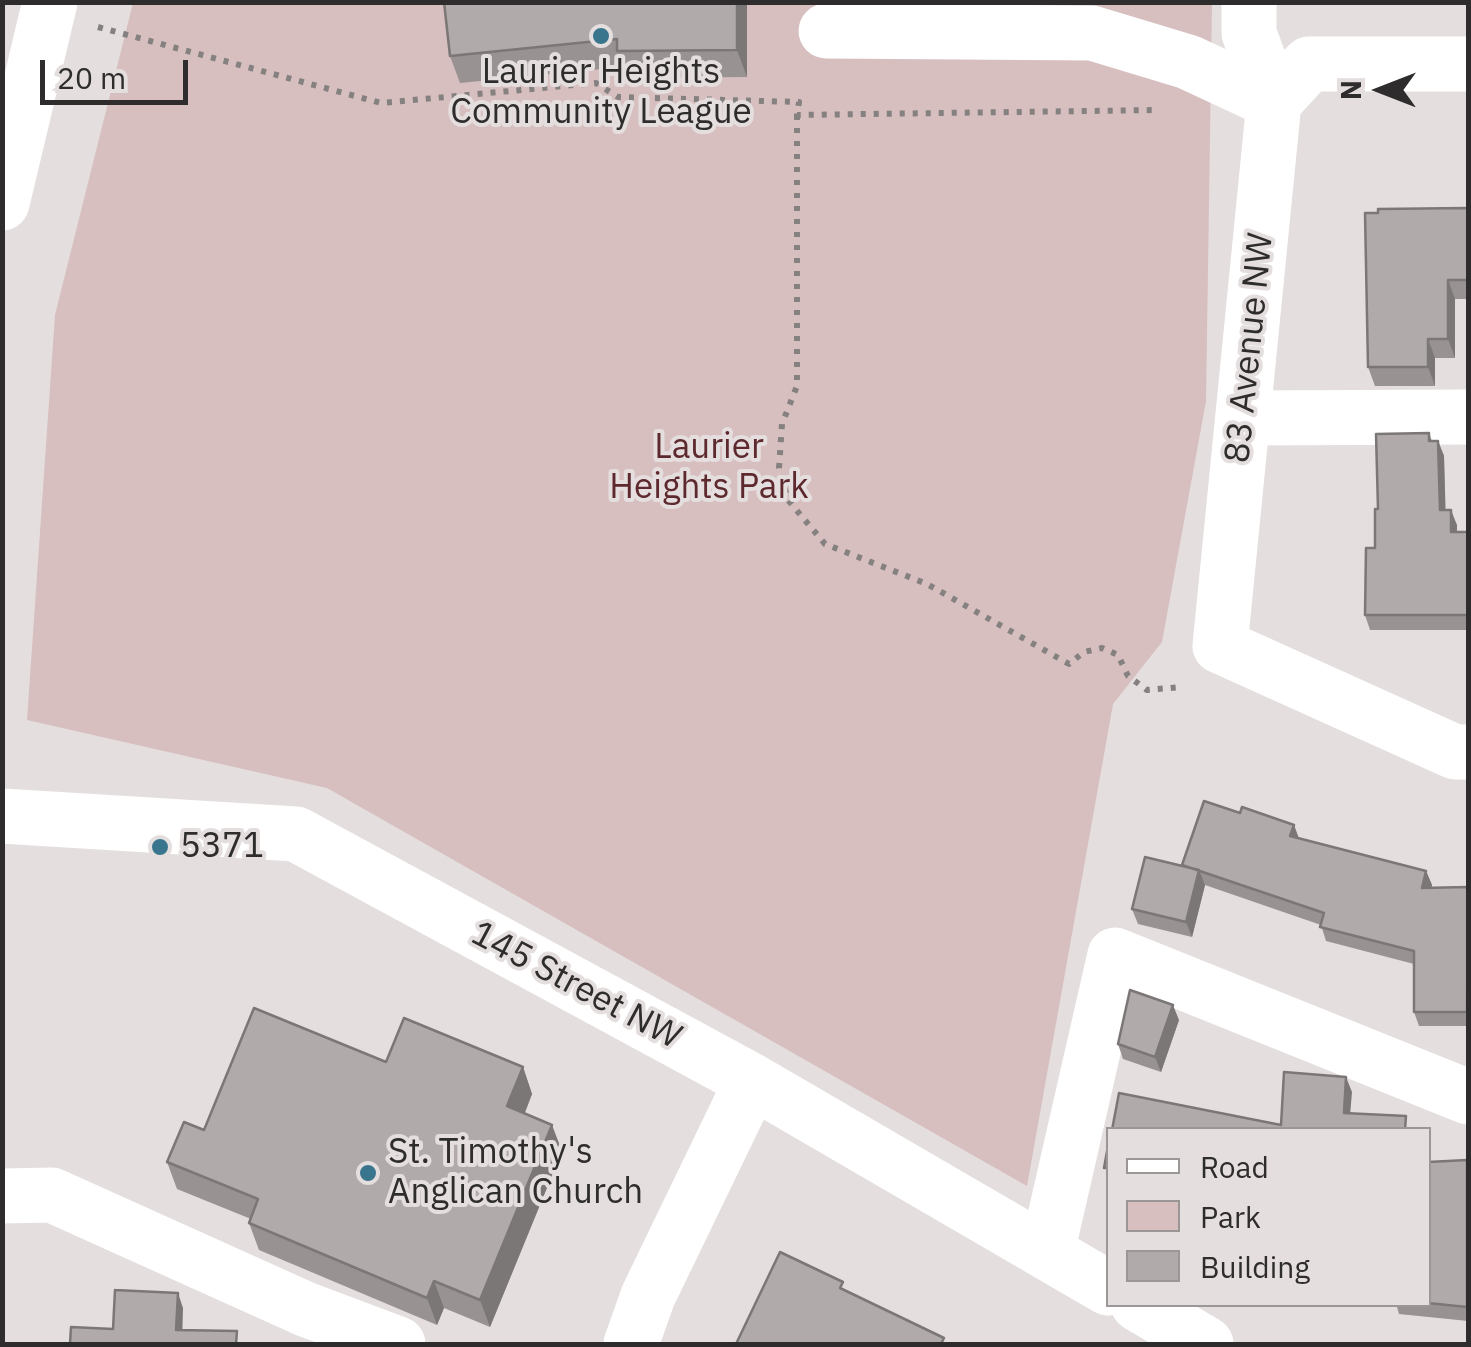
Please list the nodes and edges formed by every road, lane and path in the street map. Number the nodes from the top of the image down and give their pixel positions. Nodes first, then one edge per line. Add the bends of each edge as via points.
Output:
1 (1249, 2) edge
2 (75, 8) edge
3 (826, 32) dead end
4 (1468, 64) edge
5 (1292, 82) junction
6 (1176, 110) dead end
7 (797, 115) junction
8 (2, 203) edge
9 (1468, 416) edge
10 (1243, 418) junction
11 (1198, 658) junction
12 (1181, 688) junction
13 (1468, 752) edge
14 (2, 816) edge
15 (752, 1082) junction
16 (1468, 1098) edge
17 (2, 1196) edge
18 (1046, 1252) junction
19 (1106, 1287) edge
20 (1143, 1307) edge
21 (298, 1327) edge
22 (398, 1344) edge
23 (631, 1344) edge
24 (1206, 1344) edge

1 - 5 street via 1249,34
2 - 7 path via 96,26 381,104 596,82 618,97 799,102
2 - 8 street
3 - 5 street via 1092,34
4 - 5 street
5 - 10 street, 83 Avenue NW
6 - 7 path
7 - 12 path via 797,386 782,424 779,468 788,500 826,544 928,584 1068,664 1102,648 1118,655 1128,676 1147,690
9 - 10 street
10 - 11 street, 83 Avenue NW
11 - 12 path
11 - 12 path
11 - 13 street
14 - 15 street, 145 Street NW via 296,834
15 - 18 street, 145 Street NW
15 - 23 street
16 - 18 street via 1115,956
17 - 21 street via 52,1195
18 - 19 street, 145 Street NW
20 - 24 street
21 - 22 street

